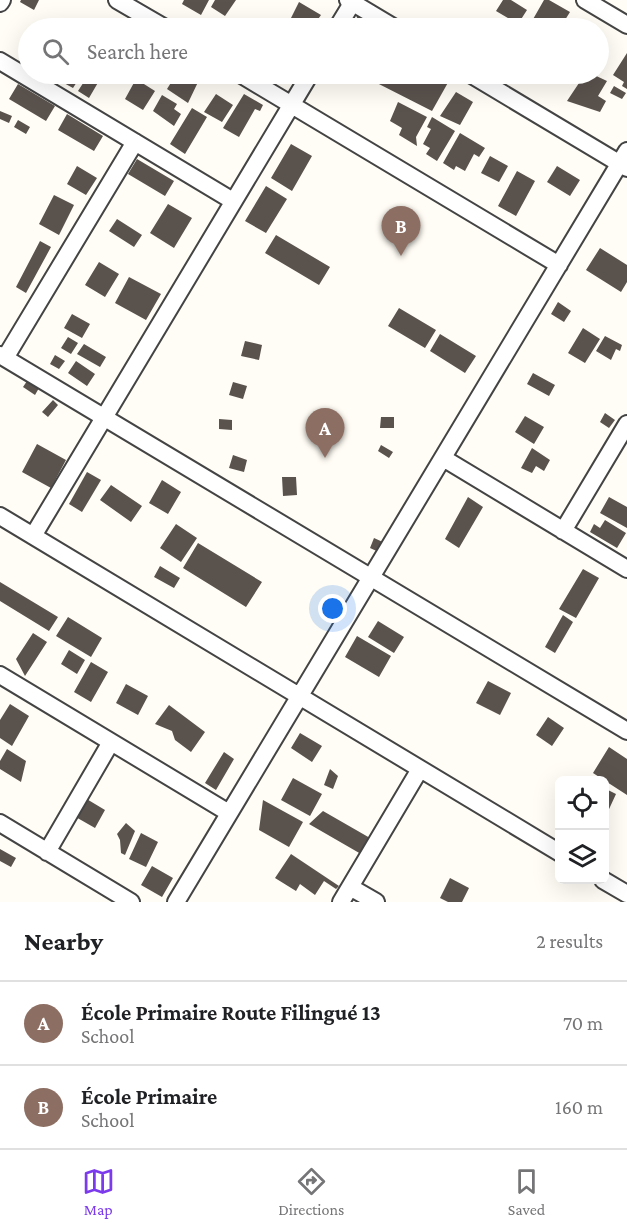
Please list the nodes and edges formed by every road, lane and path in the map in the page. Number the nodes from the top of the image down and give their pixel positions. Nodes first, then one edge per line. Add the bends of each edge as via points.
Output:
1 (117, 0) edge
2 (585, 0) edge
3 (352, 1) edge
4 (148, 18) edge
5 (343, 18) edge
6 (379, 18) edge
7 (627, 25) edge
8 (0, 61) edge
9 (18, 72) edge
10 (38, 84) edge
11 (257, 84) edge
12 (304, 84) edge
13 (488, 84) edge
14 (291, 104) junction
15 (135, 142) junction
16 (625, 160) edge
17 (233, 201) junction
18 (559, 265) junction
19 (3, 357) edge
20 (104, 417) junction
21 (627, 424) edge
22 (442, 458) junction
23 (0, 516) edge
24 (563, 531) junction
25 (33, 536) junction
26 (627, 569) edge
27 (371, 578) junction
28 (0, 675) edge
29 (299, 697) junction
30 (627, 731) edge
31 (111, 742) junction
32 (420, 769) junction
33 (230, 813) junction
34 (0, 823) edge
35 (555, 850) edge
36 (48, 852) junction
37 (609, 883) edge
38 (350, 887) junction
39 (627, 894) edge
40 (131, 902) edge
41 (176, 902) edge
42 (341, 902) edge
43 (376, 902) edge

1 - 4 street
2 - 7 street
3 - 5 street
3 - 6 street
8 - 9 street
10 - 15 street
11 - 14 street
12 - 14 street
13 - 16 street
14 - 17 street
14 - 18 street
15 - 17 street
15 - 19 street
16 - 18 street
17 - 20 street
18 - 22 street
19 - 20 street
20 - 25 street
20 - 27 street
21 - 24 street
22 - 24 street
22 - 27 street
23 - 25 street
24 - 26 street
25 - 29 street
27 - 29 street
27 - 30 street
28 - 31 street
29 - 32 street
29 - 33 street
31 - 33 street
31 - 36 street
32 - 35 street
32 - 38 street
33 - 41 street
34 - 36 street
36 - 40 street
37 - 39 street
38 - 42 street
38 - 43 street

